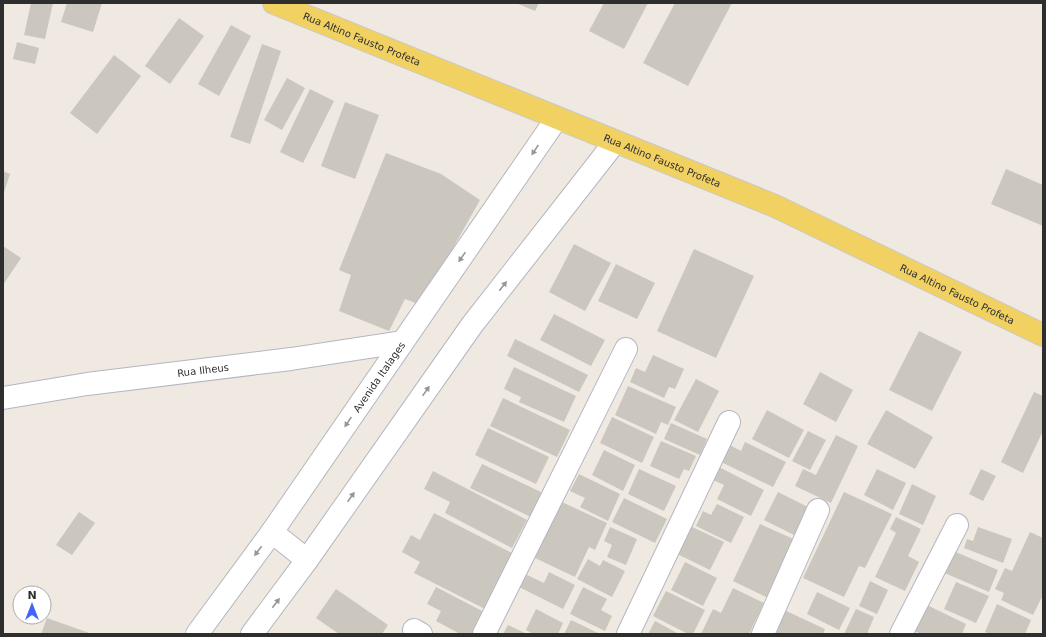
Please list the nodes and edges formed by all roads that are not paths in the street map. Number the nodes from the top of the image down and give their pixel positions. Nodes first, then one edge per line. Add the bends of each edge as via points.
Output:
1 (274, 3) edge
2 (557, 118) junction
3 (615, 142) junction
4 (1043, 335) edge
5 (402, 342) junction
6 (626, 349) dead end
7 (3, 398) edge
8 (729, 422) dead end
9 (818, 510) dead end
10 (957, 525) dead end
11 (272, 532) junction
12 (307, 560) junction
13 (197, 634) edge
14 (252, 634) edge
15 (484, 634) edge
16 (628, 634) edge
17 (763, 634) edge
18 (901, 634) edge

1 - 2 main road, Rua Altino Fausto Profeta
2 - 3 main road, Rua Altino Fausto Profeta
2 -> 5 street, Avenida Italages
3 - 4 main road, Rua Altino Fausto Profeta via 775,206
12 -> 3 street via 472,325
5 - 7 street, Rua Ilheus via 291,359 87,384
5 -> 11 street, Avenida Italages
6 - 15 street
8 - 16 street
9 - 17 street
10 - 18 street
11 - 12 street
11 -> 13 street, Avenida Italages
14 -> 12 street

